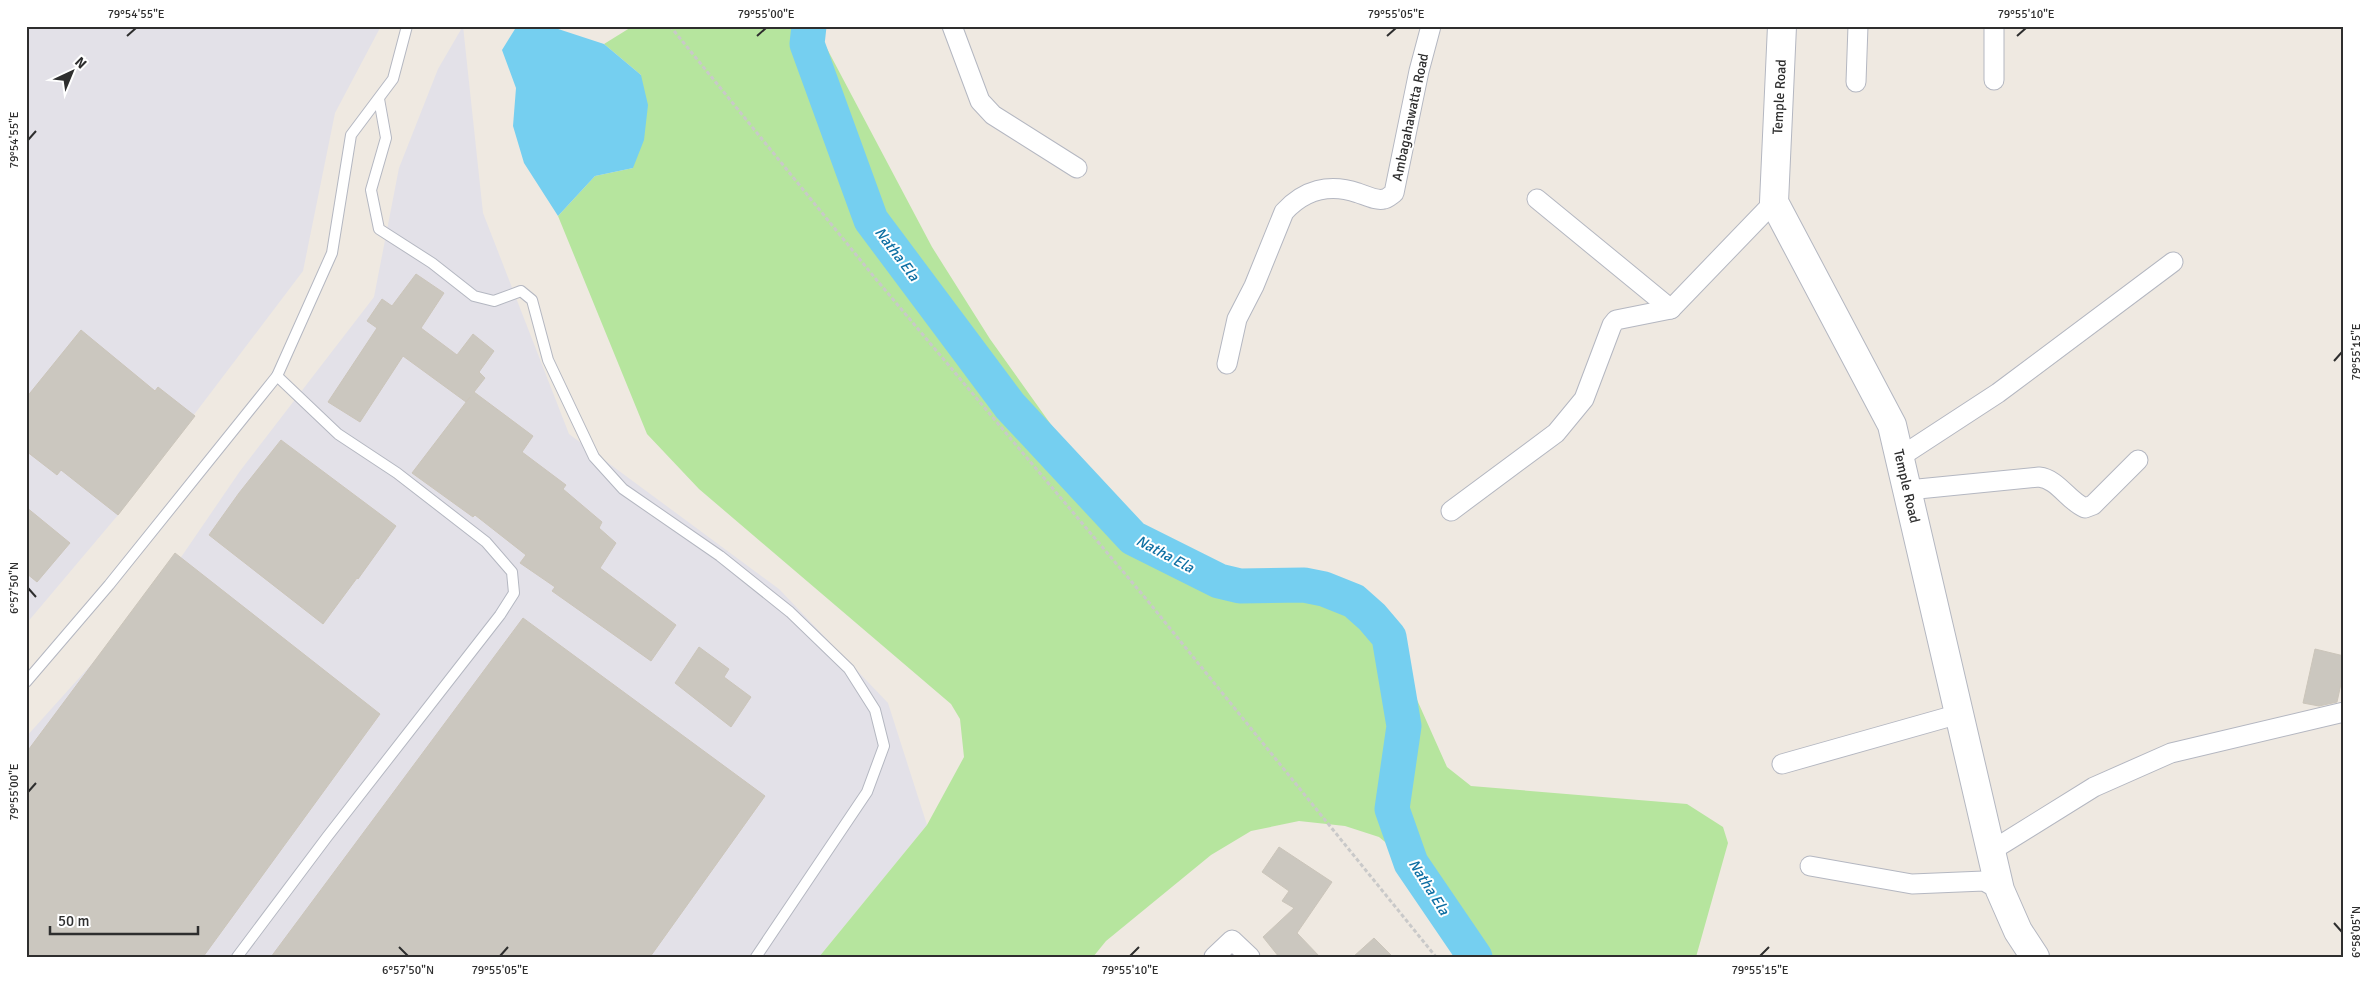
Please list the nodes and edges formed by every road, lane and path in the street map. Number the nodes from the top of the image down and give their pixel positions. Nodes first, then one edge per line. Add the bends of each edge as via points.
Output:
1 (407, 26) edge
2 (670, 26) edge
3 (952, 26) edge
4 (1431, 26) edge
5 (1782, 26) edge
6 (1858, 26) edge
7 (1994, 26) edge
8 (1994, 80) dead end
9 (1856, 82) dead end
10 (378, 99) junction
11 (1077, 168) dead end
12 (1538, 199) dead end
13 (1774, 202) junction
14 (2174, 262) dead end
15 (1671, 309) junction
16 (1228, 364) dead end
17 (277, 376) junction
18 (1900, 457) junction
19 (2138, 460) dead end
20 (1908, 490) junction
21 (1451, 511) dead end
22 (26, 682) edge
23 (2344, 712) edge
24 (1959, 714) junction
25 (1782, 764) dead end
26 (1991, 852) junction
27 (1810, 866) dead end
28 (2000, 890) junction
29 (237, 957) edge
30 (756, 957) edge
31 (1214, 957) edge
32 (1250, 957) edge
33 (1436, 957) edge
34 (2035, 957) edge

1 - 10 lane via 393,79
2 - 33 path via 876,278 1147,600
3 - 11 street via 980,101 993,115
4 - 16 street, Ambagahawatta Road via 1394,193 1385,199 1377,199 1355,192 1313,190 1289,206 1237,319
5 - 13 street, Temple Road
6 - 9 street
7 - 8 street
10 - 17 lane via 350,135 332,253
10 - 30 lane via 386,138 371,190 379,229 432,263 474,296 494,300 521,290 532,300 548,360 594,457 623,489 720,556 790,612 849,669 875,710 884,746 867,792
12 - 15 street
13 - 15 street
13 - 18 street, Temple Road via 1892,425
14 - 18 street via 1998,393
15 - 21 street via 1616,320 1584,399 1556,433
17 - 22 lane via 109,585
17 - 29 lane via 338,434 397,473 486,542 512,572 514,593
18 - 20 street, Temple Road
19 - 20 street via 2093,505 2085,508 2077,505 2051,481 2039,477
20 - 24 street, Temple Road
23 - 26 street via 2172,753 2094,787
24 - 25 street
24 - 26 street, Temple Road
26 - 28 street, Temple Road
27 - 28 street via 1912,884 1984,881
28 - 34 street, Temple Road via 2018,931
31 - 32 street via 1232,940

